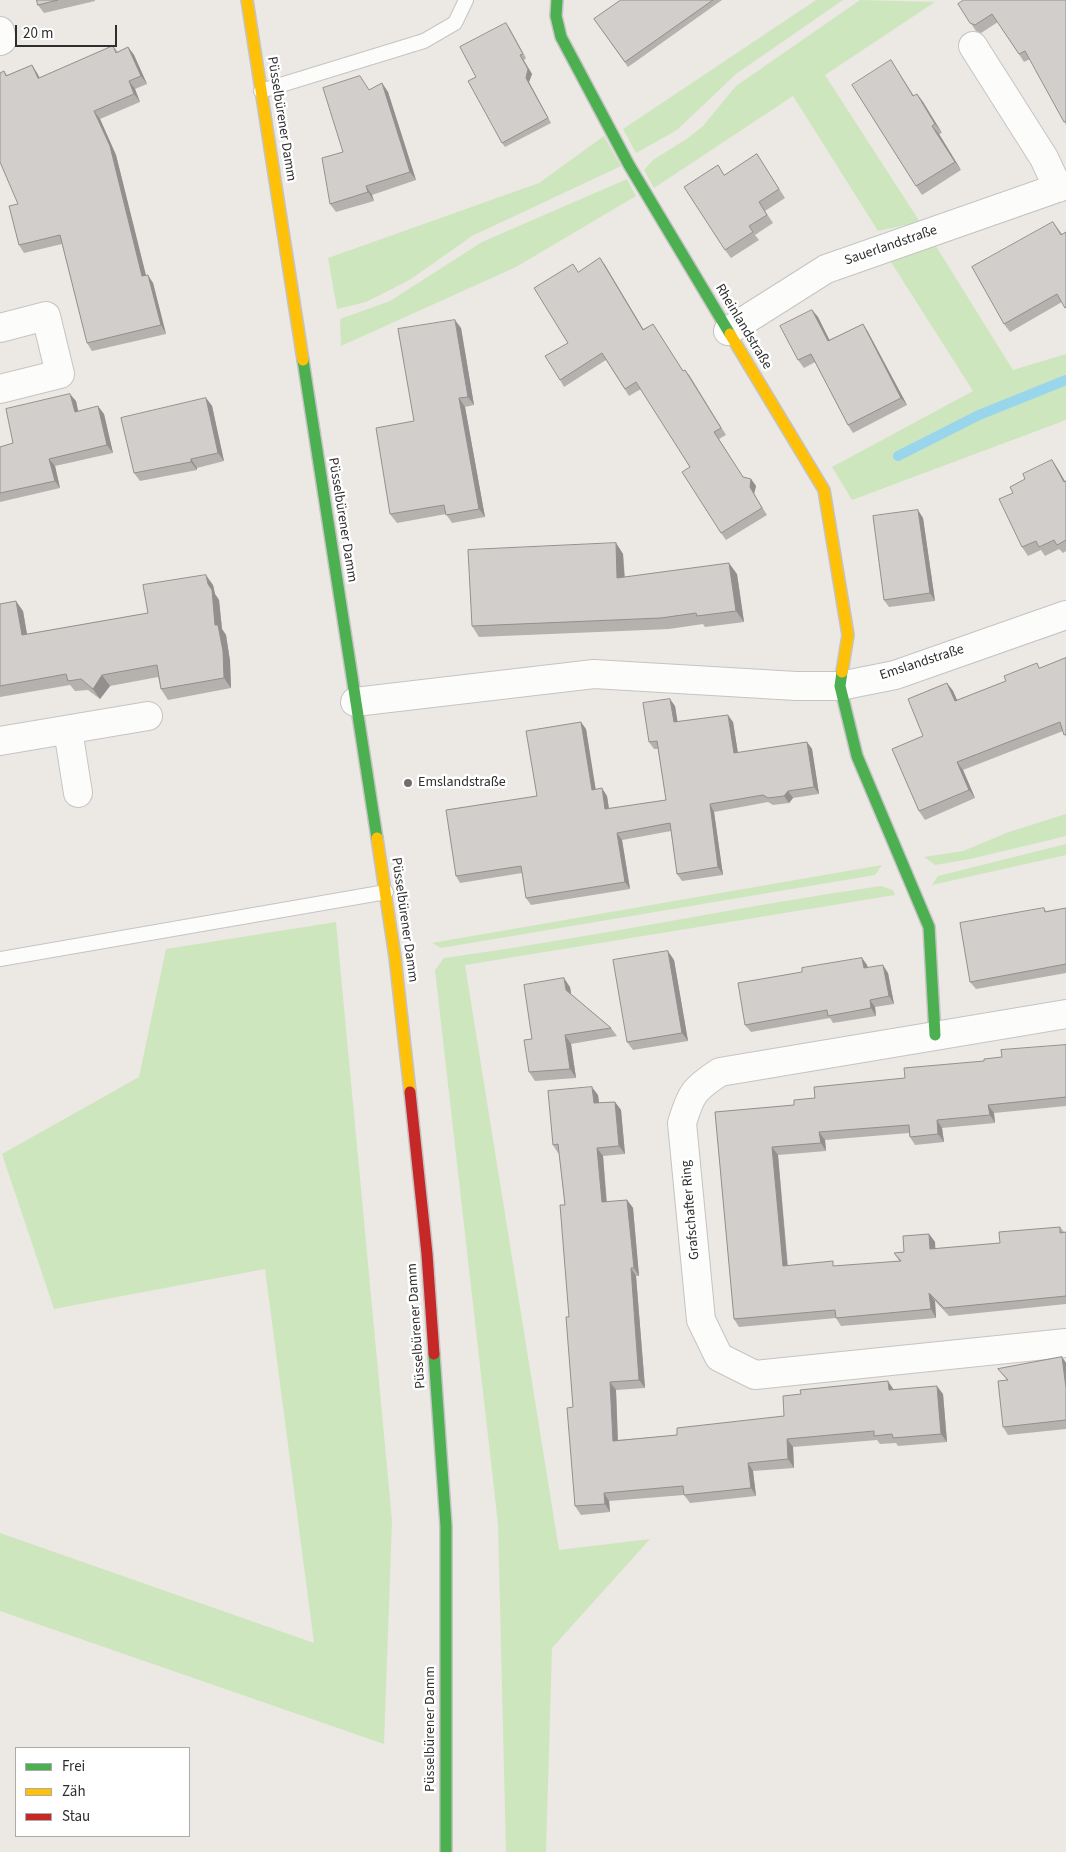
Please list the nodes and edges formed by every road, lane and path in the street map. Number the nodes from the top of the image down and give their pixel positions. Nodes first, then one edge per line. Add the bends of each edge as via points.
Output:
1 (247, 0) edge
2 (466, 0) edge
3 (557, 0) edge
4 (0, 31) edge
5 (0, 41) edge
6 (973, 46) dead end
7 (261, 91) junction
8 (1062, 186) edge
9 (0, 328) edge
10 (728, 331) junction
11 (0, 388) edge
12 (1066, 615) edge
13 (840, 686) junction
14 (355, 702) junction
15 (148, 716) dead end
16 (68, 730) junction
17 (0, 741) edge
18 (78, 793) dead end
19 (386, 892) junction
20 (0, 959) edge
21 (1066, 1014) edge
22 (935, 1034) junction
23 (1066, 1343) edge
24 (446, 1852) edge

1 - 7 main road, Püsselbürener Damm
2 - 7 lane via 455,22 424,41
3 - 10 main road, Rheinlandstraße via 556,16 561,37 629,165
4 - 5 street
6 - 8 street
7 - 14 main road, Püsselbürener Damm
8 - 10 street, Sauerlandstraße via 826,269
9 - 11 street via 46,316 60,374
10 - 13 main road, Rheinlandstraße via 824,490 848,635
12 - 13 street, Emslandstraße via 895,674
13 - 14 street, Emslandstraße via 594,674
13 - 22 main road via 857,756 928,927
14 - 19 main road, Püsselbürener Damm
15 - 16 street
16 - 17 street
16 - 18 street
19 - 20 lane
19 - 24 main road, Püsselbürener Damm via 427,1254 446,1526
21 - 22 street, Grafschafter Ring
22 - 23 street, Grafschafter Ring via 720,1072 698,1088 689,1099 682,1123 701,1320 719,1357 755,1375

